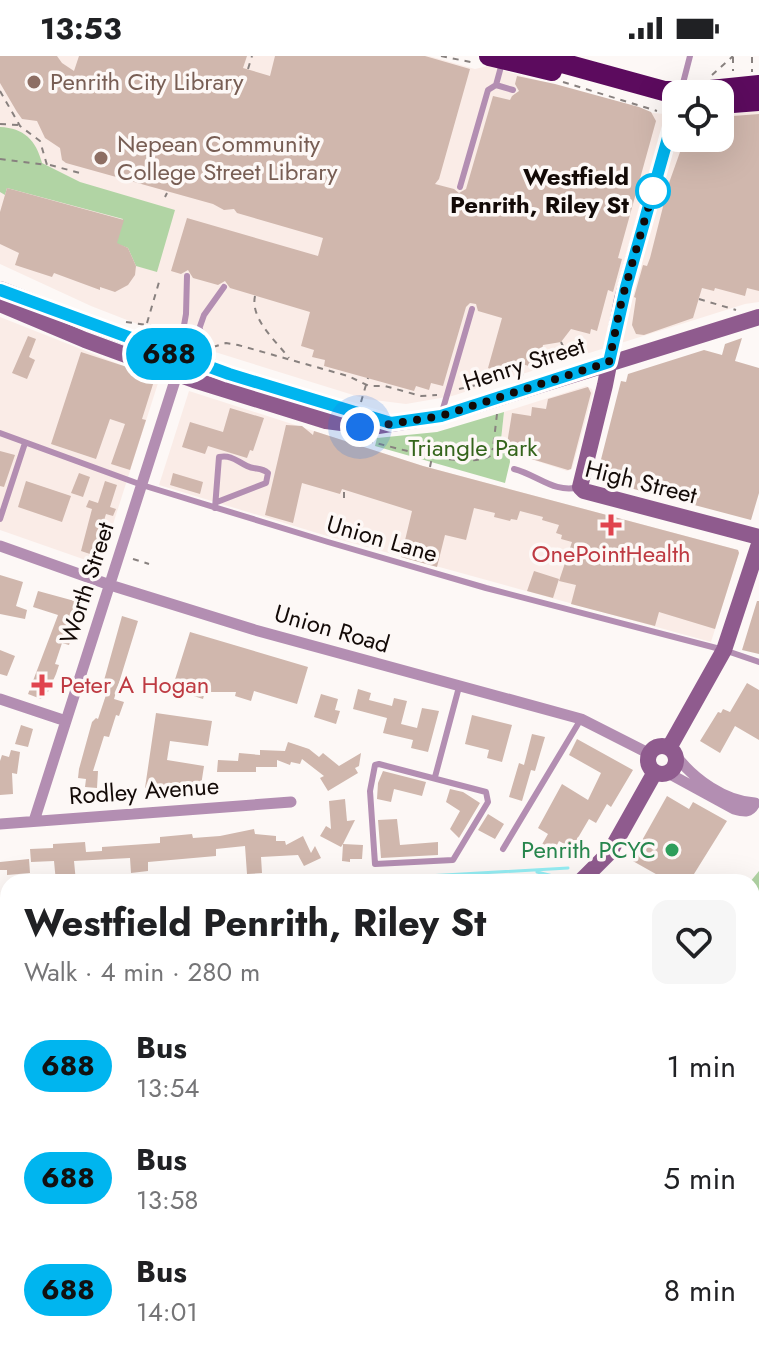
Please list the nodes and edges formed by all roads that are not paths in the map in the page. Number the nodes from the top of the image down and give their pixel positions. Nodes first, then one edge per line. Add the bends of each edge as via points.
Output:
1 (537, 56) edge
2 (690, 56) edge
3 (496, 58) edge
4 (756, 79) edge
5 (683, 80) edge
6 (496, 85) junction
7 (734, 85) edge
8 (513, 90) dead end
9 (662, 94) edge
10 (662, 96) edge
11 (759, 101) edge
12 (734, 103) edge
13 (664, 152) edge
14 (460, 187) dead end
15 (187, 276) dead end
16 (224, 287) dead end
17 (0, 289) edge
18 (0, 304) edge
19 (472, 309) dead end
20 (759, 317) edge
21 (200, 325) junction
22 (185, 327) junction
23 (109, 331) junction
24 (609, 362) junction
25 (180, 366) junction
26 (229, 374) junction
27 (441, 416) junction
28 (391, 423) junction
29 (0, 433) edge
30 (25, 443) junction
31 (514, 469) dead end
32 (142, 485) junction
33 (580, 487) junction
34 (216, 505) junction
35 (0, 519) edge
36 (759, 537) edge
37 (759, 544) edge
38 (0, 546) edge
39 (110, 585) junction
40 (724, 650) junction
41 (759, 662) edge
42 (459, 687) junction
43 (0, 699) edge
44 (581, 719) junction
45 (66, 721) junction
46 (672, 752) junction
47 (650, 754) junction
48 (662, 772) junction
49 (435, 777) junction
50 (291, 802) dead end
51 (34, 821) junction
52 (0, 824) edge
53 (503, 849) dead end
54 (588, 874) edge

1 - 9 highway
2 - 5 lane
3 - 6 lane
3 - 10 highway
4 - 7 highway
6 - 8 lane
6 - 14 lane via 488,90
11 - 12 highway
13 - 24 main road
15 - 22 lane, Worth Street
16 - 21 lane, Worth Street
17 - 23 main road
18 - 25 main road via 85,340
19 - 27 lane
20 - 24 main road, Henry Street
21 - 25 lane, Worth Street
21 - 26 lane via 205,351
22 - 23 lane via 164,336
22 - 25 lane, Worth Street
23 - 25 main road
24 - 27 main road, Henry Street
24 - 33 main road
25 - 26 main road
25 - 28 main road via 326,421 372,427
25 - 32 street, Worth Street
26 - 28 main road
27 - 28 main road
29 - 30 lane, Union Lane
30 - 32 lane, Union Lane
30 - 35 lane
31 - 33 lane, High Street via 560,489
32 - 34 lane, Union Lane
32 - 39 street, Worth Street
33 - 36 main road, High Street
34 - 34 lane via 266,483 268,473 235,458 219,457
34 - 40 lane, Union Lane via 409,566
37 - 40 main road
38 - 39 street, Union Road
39 - 42 street, Union Road
39 - 45 street, Worth Street
40 - 41 lane, Union Lane
40 - 46 main road
42 - 44 street, Union Road
42 - 49 lane
43 - 45 street
44 - 47 street, Union Road
44 - 53 lane
45 - 51 street, Worth Street
46 - 47 main road via 656,748
46 - 48 main road via 676,764
46 - 48 street via 692,776 735,800 755,803 752,810 734,809
47 - 48 main road via 650,766
48 - 54 main road via 610,852
49 - 49 lane via 488,794 455,858 375,864 370,791 375,765
50 - 51 street, Rodley Avenue
51 - 52 street, Rodley Avenue

